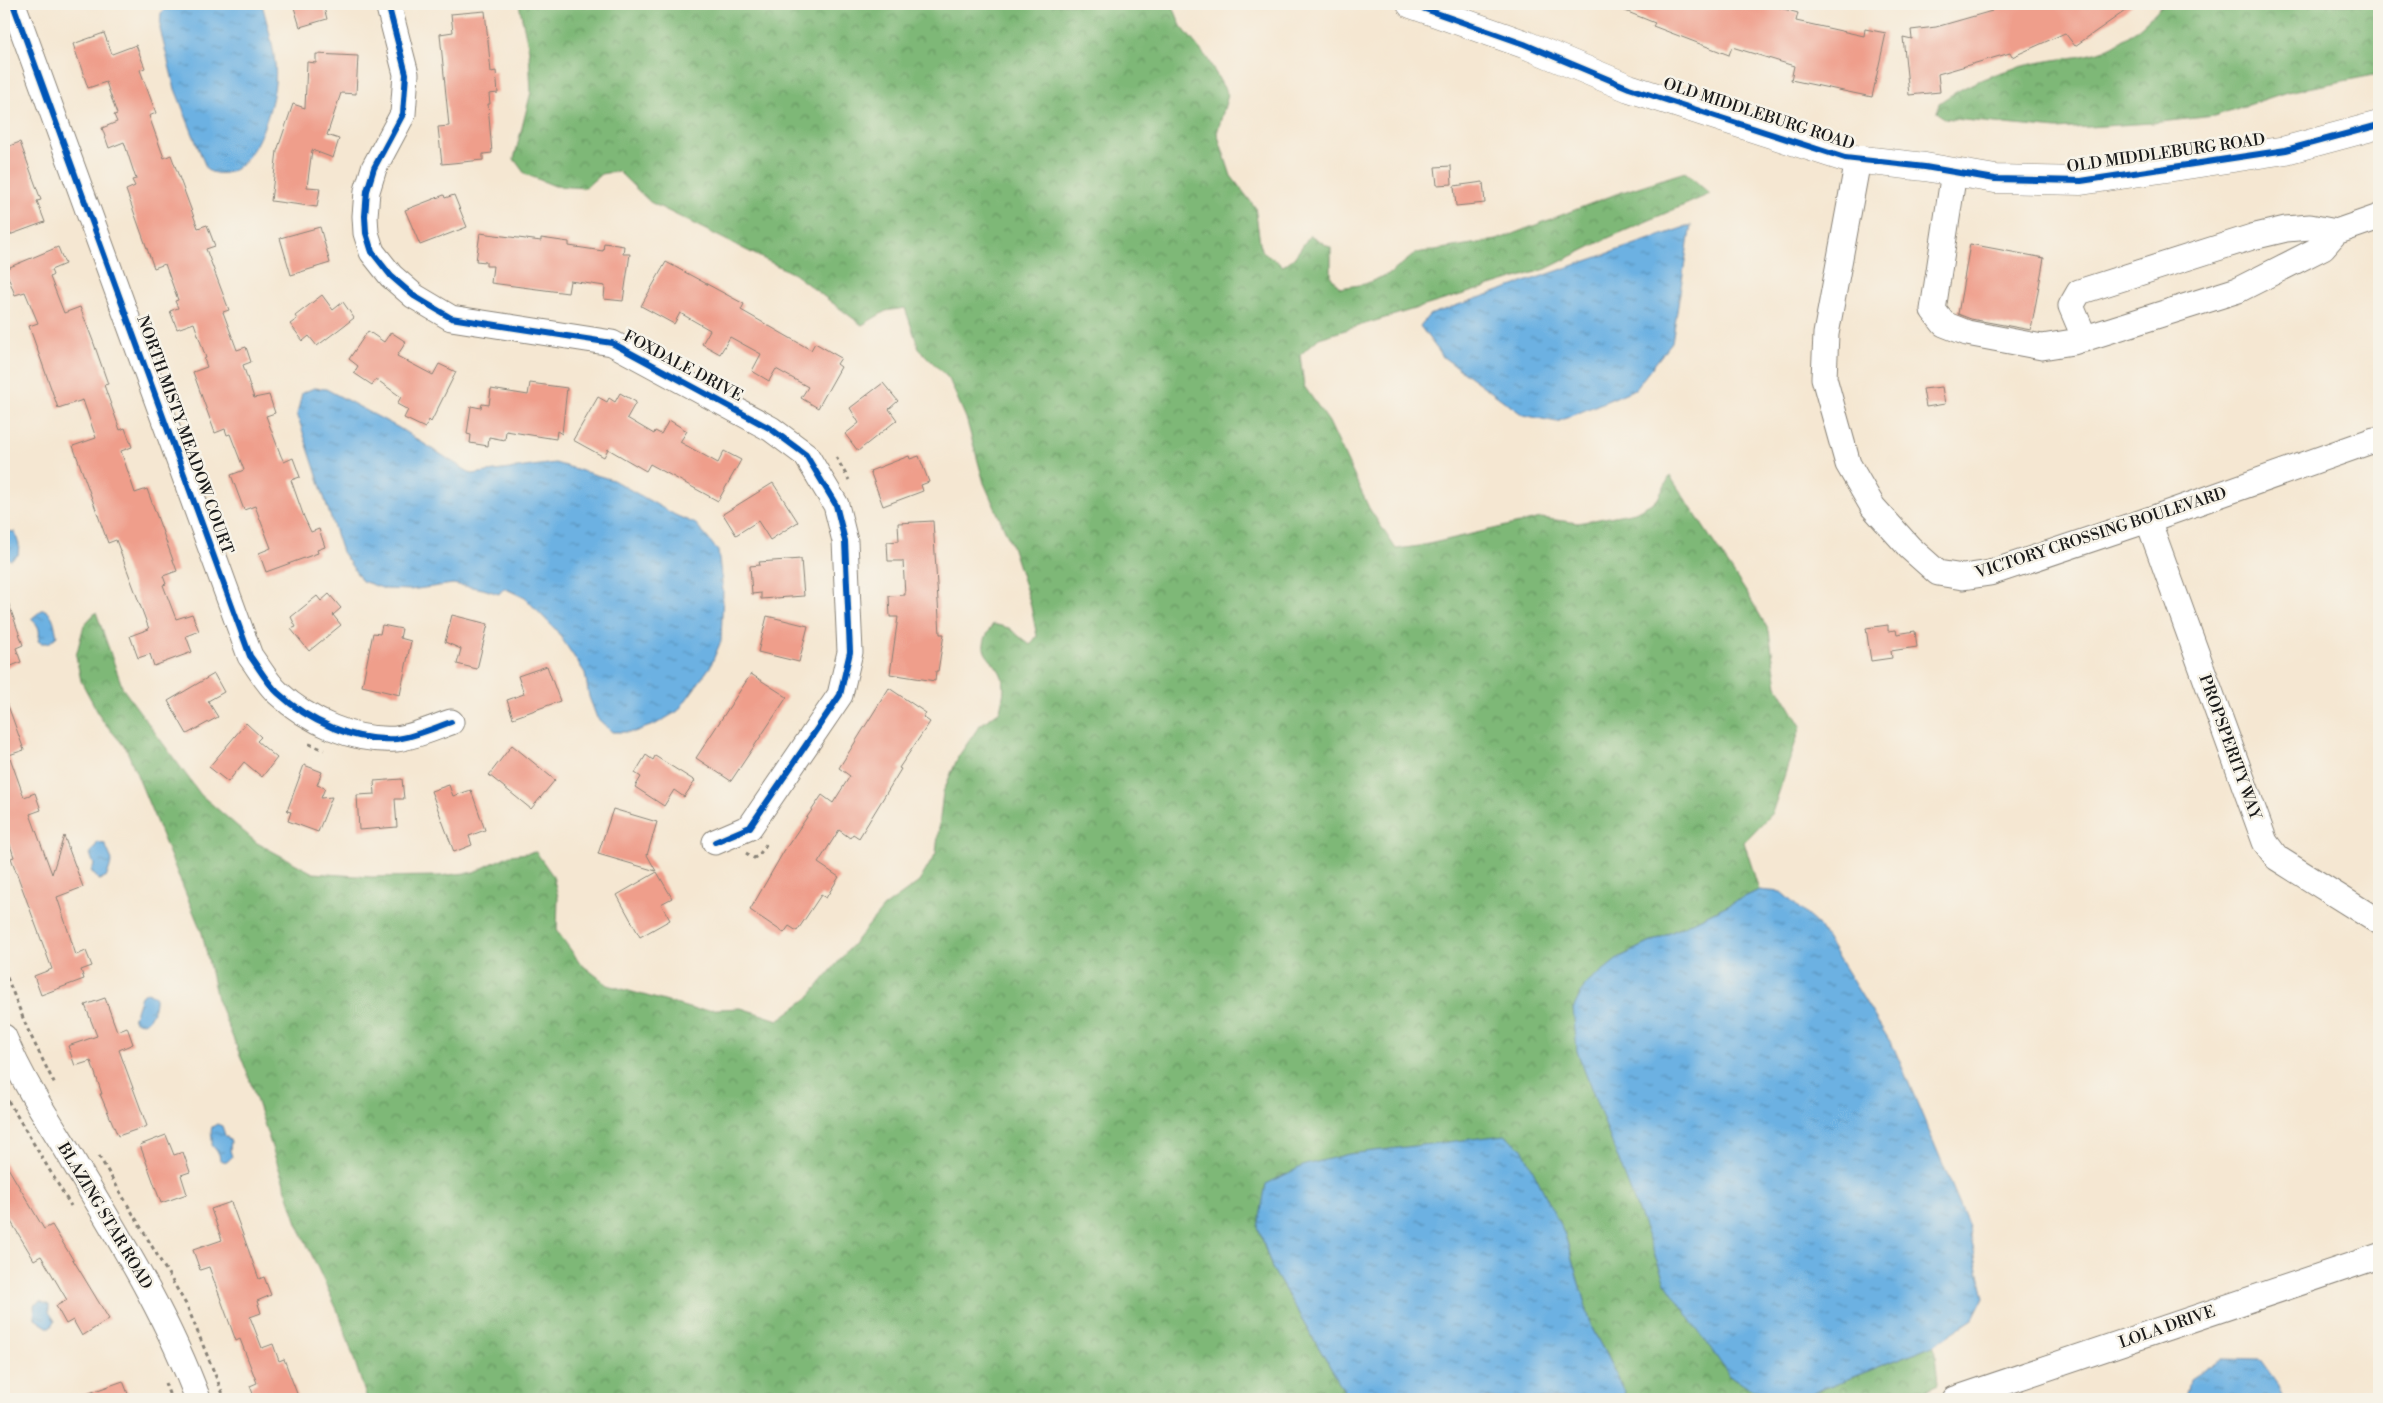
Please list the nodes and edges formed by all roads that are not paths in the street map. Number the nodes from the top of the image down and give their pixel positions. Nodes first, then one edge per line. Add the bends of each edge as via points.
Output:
1 (14, 4) edge
2 (388, 4) edge
3 (1411, 4) edge
4 (2379, 125) edge
5 (1858, 160) junction
6 (1954, 172) junction
7 (2379, 217) edge
8 (2336, 232) junction
9 (2085, 339) junction
10 (2379, 441) edge
11 (2148, 520) junction
12 (451, 722) dead end
13 (725, 838) road end
14 (2379, 922) edge
15 (4, 1037) edge
16 (2379, 1256) edge
17 (198, 1399) edge
18 (1955, 1399) edge

1 - 12 street, NORTH MISTY MEADOW COURT via 250,656 277,692 306,714 335,730 396,739
2 - 13 street, FOXDALE DRIVE via 406,74 403,114 374,168 364,216 372,252 390,276 414,296 451,318 612,343 771,429 806,455 836,505 845,541 850,652 840,695 750,827
3 - 5 main road, OLD MIDDLEBURG ROAD via 1524,44 1629,88
4 - 6 main road, OLD MIDDLEBURG ROAD via 2286,150 2081,181 1995,179
5 - 6 main road, OLD MIDDLEBURG ROAD
5 - 11 street, VICTORY CROSSING BOULEVARD via 1826,334 1824,378 1848,464 1873,507 1938,573 1963,577 1990,573
6 - 9 street via 1933,310 1944,324 1967,333 2042,347
7 - 8 street
8 - 9 street via 2323,247 2238,290
8 - 9 street via 2310,227 2286,229 2079,292 2071,306
10 - 11 street, VICTORY CROSSING BOULEVARD via 2364,443
11 - 14 street, PROPSPERITY WAY via 2265,842 2277,858
15 - 17 street, BLAZING STAR ROAD via 37,1101 152,1295 183,1357
16 - 18 street, LOLA DRIVE

